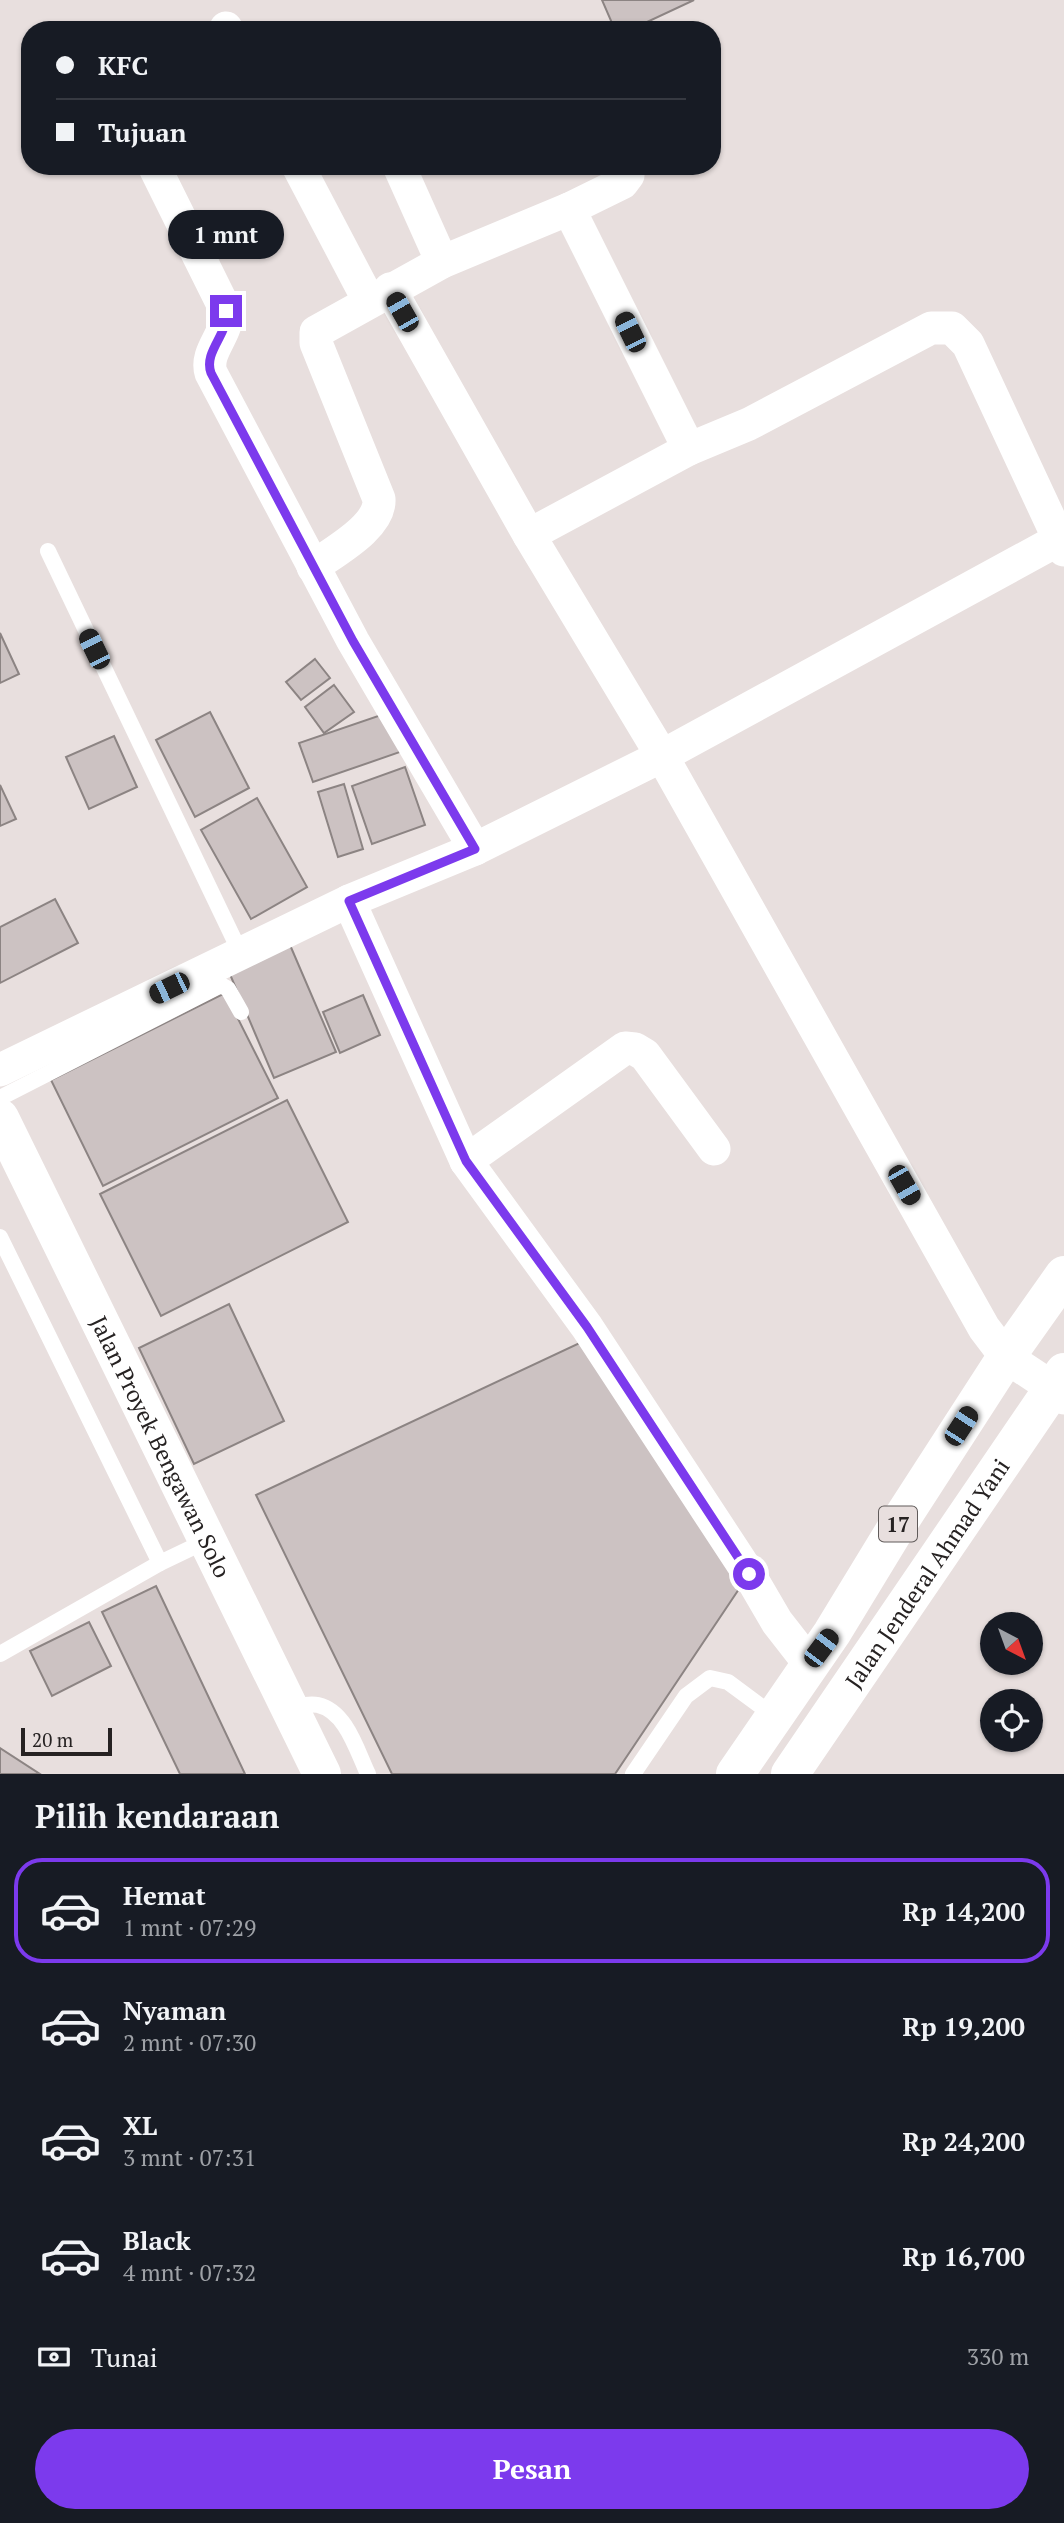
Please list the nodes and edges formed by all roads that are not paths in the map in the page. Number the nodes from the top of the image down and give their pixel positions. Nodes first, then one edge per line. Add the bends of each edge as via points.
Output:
1 (158, 175) edge
2 (304, 175) edge
3 (403, 175) edge
4 (628, 175) edge
5 (569, 209) junction
6 (442, 262) junction
7 (379, 295) junction
8 (689, 449) junction
9 (529, 534) junction
10 (1062, 545) edge
11 (48, 551) dead end
12 (313, 567) junction
13 (662, 756) junction
14 (475, 849) junction
15 (349, 901) junction
16 (241, 954) junction
17 (241, 1012) dead end
18 (0, 1070) edge
19 (0, 1098) edge
20 (0, 1118) edge
21 (714, 1149) dead end
22 (466, 1161) junction
23 (0, 1237) edge
24 (1064, 1275) edge
25 (1006, 1357) junction
26 (1060, 1386) edge
27 (208, 1540) junction
28 (160, 1563) junction
29 (832, 1633) junction
30 (0, 1654) edge
31 (868, 1657) junction
32 (809, 1663) junction
33 (289, 1707) junction
34 (774, 1716) junction
35 (321, 1774) edge
36 (368, 1774) edge
37 (633, 1774) edge
38 (735, 1774) edge
39 (790, 1774) edge

1 - 12 street via 226,311 209,368
2 - 7 street
3 - 6 street
4 - 5 street via 622,183
5 - 6 street
5 - 8 street
6 - 7 street
7 - 9 street
7 - 12 street via 318,330 315,339 379,499 378,513 363,530
8 - 9 street
8 - 10 street via 749,424 931,328 952,328 968,344
9 - 13 street
10 - 13 street
11 - 16 lane
12 - 14 street
13 - 14 street
13 - 25 street via 984,1328
14 - 15 street
15 - 16 street
15 - 22 street
16 - 18 street
17 - 19 lane via 221,985
20 - 27 main road, Jalan Proyek Bengawan Solo
21 - 22 street via 645,1055 625,1048
22 - 32 street via 587,1327 777,1622
23 - 28 lane
24 - 25 main road, Jalan Jenderal Ahmad Yani / 17
25 - 26 street
25 - 29 main road, Jalan Jenderal Ahmad Yani / 17
26 - 31 main road, Jalan Jenderal Ahmad Yani / 17
27 - 28 lane
27 - 33 main road, Jalan Proyek Bengawan Solo
28 - 30 lane
29 - 31 main road
29 - 32 main road, Jalan Jenderal Ahmad Yani / 17
31 - 39 main road, Jalan Jenderal Ahmad Yani / 17
32 - 34 main road, Jalan Jenderal Ahmad Yani / 17
33 - 35 main road, Jalan Proyek Bengawan Solo
33 - 36 lane via 316,1704 331,1710 346,1728
34 - 37 lane via 728,1682 710,1678 686,1696
34 - 38 main road, Jalan Jenderal Ahmad Yani / 17

